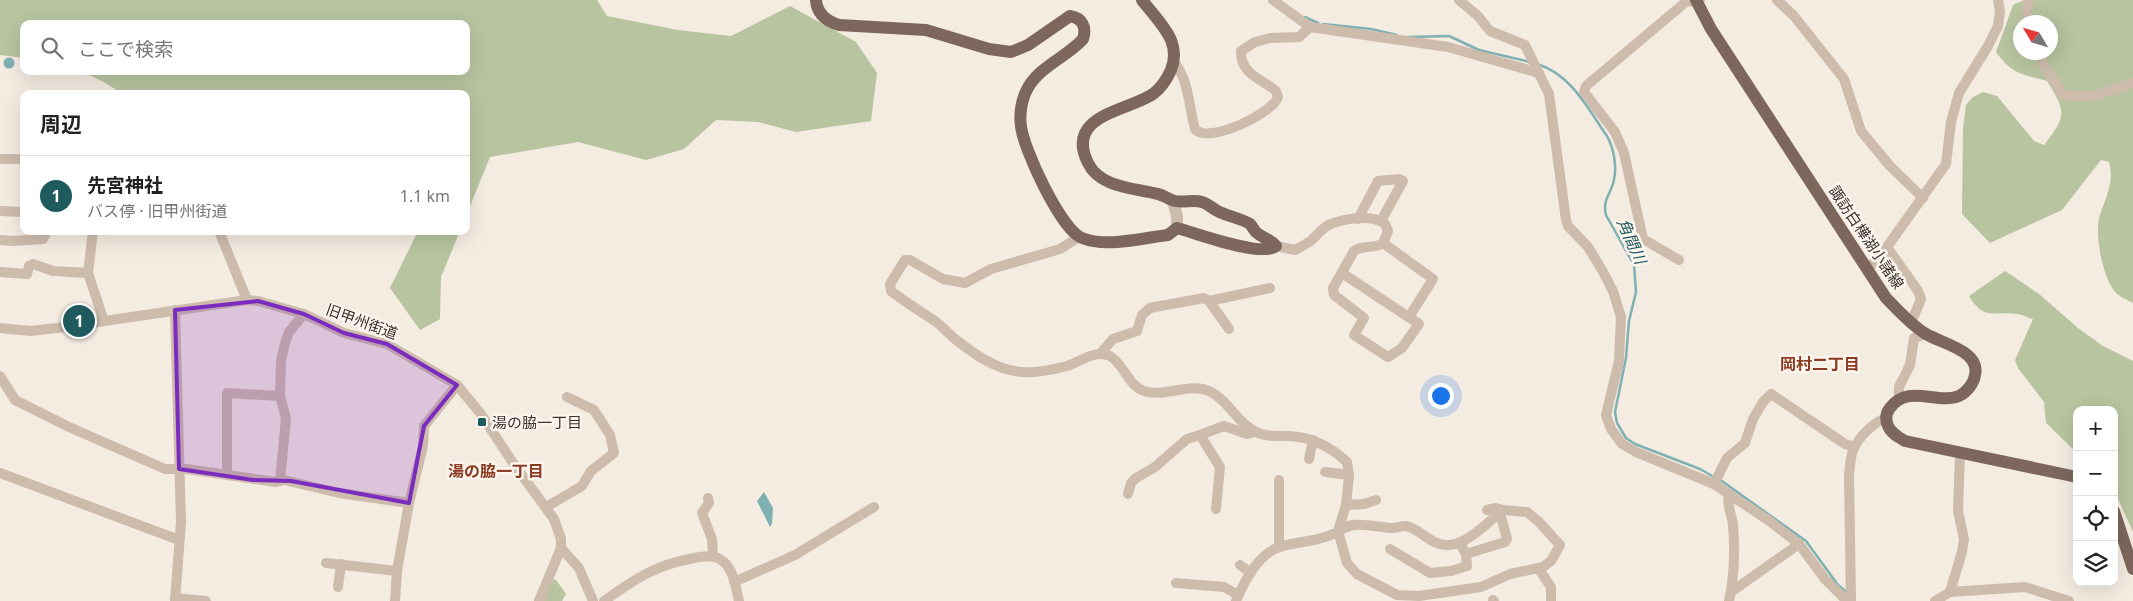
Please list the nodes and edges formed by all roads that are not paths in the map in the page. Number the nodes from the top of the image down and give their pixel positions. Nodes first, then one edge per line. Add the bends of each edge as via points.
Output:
1 (816, 0) edge
2 (1142, 0) edge
3 (1273, 0) edge
4 (1459, 0) edge
5 (1778, 0) edge
6 (1998, 0) edge
7 (2028, 0) edge
8 (1698, 1) edge
9 (2028, 15) edge
10 (1310, 27) junction
11 (2041, 60) edge
12 (1174, 61) junction
13 (1538, 71) junction
14 (2133, 82) edge
15 (20, 158) edge
16 (0, 159) edge
17 (1923, 198) junction
18 (1173, 201) junction
19 (0, 211) edge
20 (20, 212) edge
21 (1358, 219) junction
22 (1381, 221) junction
23 (1177, 228) junction
24 (45, 235) edge
25 (93, 235) edge
26 (221, 235) edge
27 (1079, 237) junction
28 (0, 240) edge
29 (1383, 243) junction
30 (1276, 246) junction
31 (1886, 247) junction
32 (1679, 260) dead end
33 (1866, 270) junction
34 (0, 272) edge
35 (88, 273) junction
36 (1342, 273) junction
37 (1270, 288) dead end
38 (247, 300) junction
39 (1209, 301) junction
40 (175, 310) junction
41 (304, 314) junction
42 (1914, 316) dead end
43 (1409, 317) junction
44 (104, 321) junction
45 (0, 328) edge
46 (1229, 329) dead end
47 (1926, 334) junction
48 (1100, 354) junction
49 (0, 376) edge
50 (457, 386) junction
51 (280, 396) junction
52 (567, 397) dead end
53 (1899, 399) junction
54 (1886, 418) junction
55 (1256, 432) junction
56 (1200, 435) junction
57 (1313, 440) junction
58 (1854, 447) junction
59 (1960, 454) junction
60 (1309, 459) dead end
61 (178, 469) junction
62 (1326, 472) dead end
63 (0, 473) edge
64 (227, 475) junction
65 (1349, 475) junction
66 (2073, 476) edge
67 (1716, 479) junction
68 (1279, 480) dead end
69 (280, 481) junction
70 (1128, 494) dead end
71 (1729, 494) junction
72 (708, 498) dead end
73 (1376, 500) dead end
74 (408, 503) junction
75 (1346, 505) junction
76 (546, 507) junction
77 (874, 507) dead end
78 (1216, 509) dead end
79 (1487, 510) dead end
80 (1502, 512) junction
81 (2118, 522) edge
82 (1338, 531) junction
83 (179, 540) junction
84 (1460, 543) junction
85 (1799, 544) junction
86 (1279, 547) junction
87 (560, 548) junction
88 (1390, 549) dead end
89 (1466, 554) junction
90 (713, 556) junction
91 (326, 562) dead end
92 (341, 564) junction
93 (1348, 564) junction
94 (1240, 565) dead end
95 (1538, 568) junction
96 (2133, 569) edge
97 (396, 571) junction
98 (1251, 573) junction
99 (1348, 575) dead end
100 (734, 582) junction
101 (1176, 583) dead end
102 (338, 587) dead end
103 (1950, 592) junction
104 (1730, 596) edge
105 (1237, 598) edge
106 (1396, 598) edge
107 (175, 600) edge
108 (1849, 600) edge
109 (206, 601) edge
110 (395, 601) edge
111 (539, 601) edge
112 (594, 601) edge
113 (604, 601) edge
114 (739, 601) edge
115 (1551, 601) edge
116 (1934, 601) edge
117 (2070, 601) edge

1 - 27 main road via 821,15 839,25 926,30 989,49 1011,52 1028,46 1070,16 1082,22 1085,27 1083,39 1038,75 1021,104 1021,126 1026,146 1055,207
2 - 12 main road via 1172,42
3 - 10 street
4 - 13 street via 1490,31 1525,45
5 - 17 street via 1844,79 1861,131
6 - 17 street via 1998,26 1959,93 1951,122 1946,164
7 - 9 street
8 - 32 street via 1686,1 1586,86 1584,92 1615,132 1624,153 1643,240
8 - 33 main road, 諏訪白樺湖小諸線 via 1711,29
10 - 12 street via 1299,37 1270,38 1241,51 1247,69 1256,79 1276,91 1278,97 1272,107 1225,132 1204,134 1195,129 1188,90
10 - 13 street via 1448,47
11 - 14 street via 2064,96 2093,96
12 - 18 main road via 1160,88 1151,95 1100,116 1088,127 1084,138 1088,164 1106,180 1160,194
13 - 67 street via 1549,94 1568,226 1588,247 1602,270 1621,317 1619,361 1606,415 1611,429 1622,444 1636,452
15 - 16 street
17 - 31 street
18 - 23 street
18 - 30 main road via 1201,202 1251,225
19 - 20 street
21 - 22 street
21 - 22 street via 1378,181 1399,179 1403,181
21 - 30 street via 1329,225 1295,250
22 - 29 street via 1388,231
23 - 27 main road via 1168,235 1119,241 1096,242
23 - 30 main road via 1250,248 1262,250
24 - 28 street via 43,239
25 - 35 street
26 - 38 street
27 - 48 street via 1060,249 991,269 965,283 943,279 905,260 890,284 891,291 988,362 1009,370 1040,372
29 - 36 street via 1373,248 1358,248
29 - 43 street via 1433,279
31 - 33 street
31 - 42 street via 1918,291 1921,299
33 - 47 main road, 諏訪白樺湖小諸線 via 1886,298
34 - 35 street via 27,274 33,264 53,271
35 - 44 street
36 - 43 street
36 - 43 street via 1333,288 1334,295 1364,318 1354,334 1388,357 1402,348 1420,324
37 - 39 street
38 - 40 street, 旧甲州街道
38 - 41 street, 旧甲州街道
39 - 46 street
39 - 48 street via 1204,298 1150,308 1142,315 1136,331 1113,339
40 - 44 street, 旧甲州街道
40 - 61 street
41 - 50 street, 旧甲州街道 via 344,333 387,344
41 - 51 street via 289,332 285,343
44 - 45 street, 旧甲州街道 via 30,331
47 - 53 street via 1914,338 1910,365 1899,387
47 - 53 main road, 諏訪白樺湖小諸線 via 1956,348 1972,360 1975,366 1973,381 1958,396 1916,395
48 - 55 street via 1110,356 1141,390 1164,392 1202,388 1213,392 1235,416
49 - 61 street via 15,400 137,458 165,469
50 - 74 street via 424,426 419,464
50 - 76 street, 旧甲州街道 via 481,414
51 - 64 street via 227,393
51 - 69 street via 286,418
52 - 76 street via 594,410 610,435 614,453 591,471 582,486
53 - 54 main road via 1887,412
54 - 58 street via 1876,421
54 - 59 main road via 1893,433 1905,441
55 - 56 street via 1247,434 1224,426
55 - 57 street
56 - 70 street via 1187,439 1136,478
56 - 78 street via 1220,467
57 - 60 street
57 - 65 street via 1343,458
58 - 67 street via 1844,444 1771,394 1753,419 1745,443 1727,458
58 - 108 street via 1849,476
59 - 66 main road
59 - 103 street via 1958,511 1964,539
61 - 64 street
61 - 83 street
62 - 65 street
63 - 83 street
64 - 69 street
65 - 75 street
67 - 71 street
68 - 86 street
69 - 74 street
71 - 85 street
71 - 104 street via 1734,535
72 - 90 street via 709,503 702,513 712,539
73 - 75 street
74 - 97 street
75 - 82 street
76 - 87 street, 旧甲州街道 via 558,528
77 - 100 street via 795,555
79 - 80 street via 1496,508
80 - 84 street
80 - 89 street via 1506,542
80 - 95 street via 1527,512 1560,545 1551,561
81 - 96 main road
82 - 84 street via 1352,525 1407,526 1444,546
82 - 86 street via 1326,537
82 - 93 street
83 - 107 street
84 - 89 street
85 - 104 street
85 - 108 street via 1825,579
86 - 98 street via 1266,555
87 - 111 street
87 - 112 street via 579,568
88 - 89 street via 1430,574 1464,568 1467,566
90 - 100 street via 725,563
90 - 113 street via 675,561 650,570
91 - 92 street
92 - 97 street
92 - 102 street
93 - 99 street
93 - 106 street via 1357,574
94 - 98 street
95 - 106 street via 1510,574 1473,589
95 - 115 street via 1551,587
97 - 110 street
98 - 105 street
100 - 114 street
101 - 105 street via 1224,587
103 - 116 street
103 - 117 street via 2025,587
107 - 109 street

